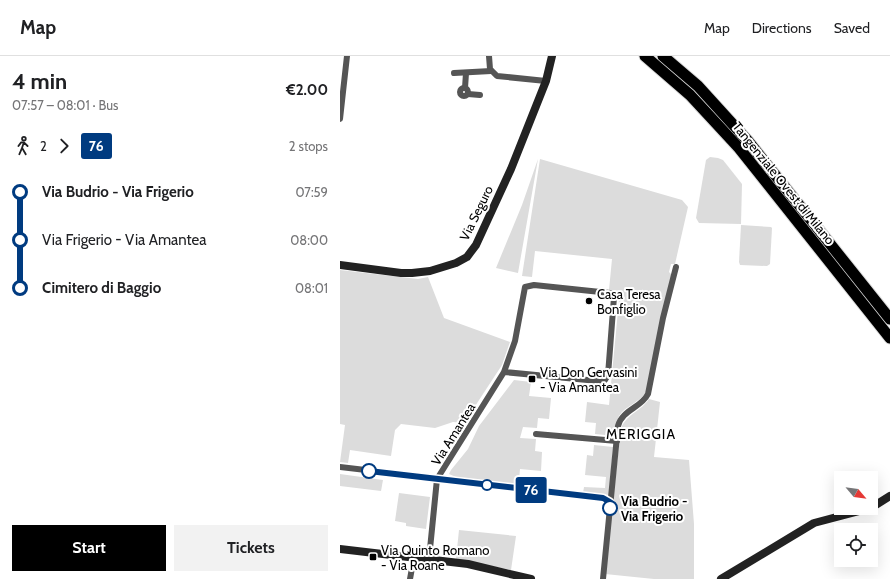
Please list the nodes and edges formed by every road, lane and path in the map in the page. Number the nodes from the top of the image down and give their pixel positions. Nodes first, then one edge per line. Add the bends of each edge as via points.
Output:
1 (347, 56) edge
2 (489, 56) edge
3 (552, 56) edge
4 (645, 56) edge
5 (663, 56) edge
6 (491, 71) junction
7 (454, 73) dead end
8 (466, 73) junction
9 (546, 81) junction
10 (341, 95) edge
11 (480, 95) dead end
12 (340, 119) edge
13 (340, 265) edge
14 (676, 267) dead end
15 (890, 319) edge
16 (890, 338) edge
17 (504, 372) junction
18 (536, 434) dead end
19 (617, 441) junction
20 (340, 467) edge
21 (438, 479) junction
22 (890, 496) edge
23 (610, 502) junction
24 (878, 504) edge
25 (844, 515) edge
26 (340, 549) edge
27 (414, 558) junction
28 (429, 559) junction
29 (505, 576) edge
30 (410, 579) edge
31 (532, 579) edge
32 (603, 579) edge
33 (721, 579) edge

1 - 10 street
2 - 6 street
3 - 9 street, Via Seguro
4 - 16 highway, Tangenziale Ovest di Milano via 690,95 740,148
5 - 15 highway, Tangenziale Ovest di Milano via 698,86 748,141
6 - 8 street
6 - 9 street via 497,76
7 - 8 street
8 - 11 street via 466,91
9 - 13 street, Via Seguro via 511,169 476,245 467,257 456,264 412,273
10 - 12 street
14 - 19 street via 649,391 642,403 622,417 618,426
17 - 17 street, Via Amantea via 515,341 525,287 610,293 614,296 608,376 605,380
17 - 21 street, Via Amantea
18 - 19 street
19 - 23 street
20 - 21 street
21 - 23 street via 603,498
21 - 28 street, Via Amantea
22 - 24 street
23 - 32 street
25 - 33 street via 814,523
26 - 27 street
27 - 28 street
27 - 30 street
28 - 29 street via 468,564
29 - 31 street

